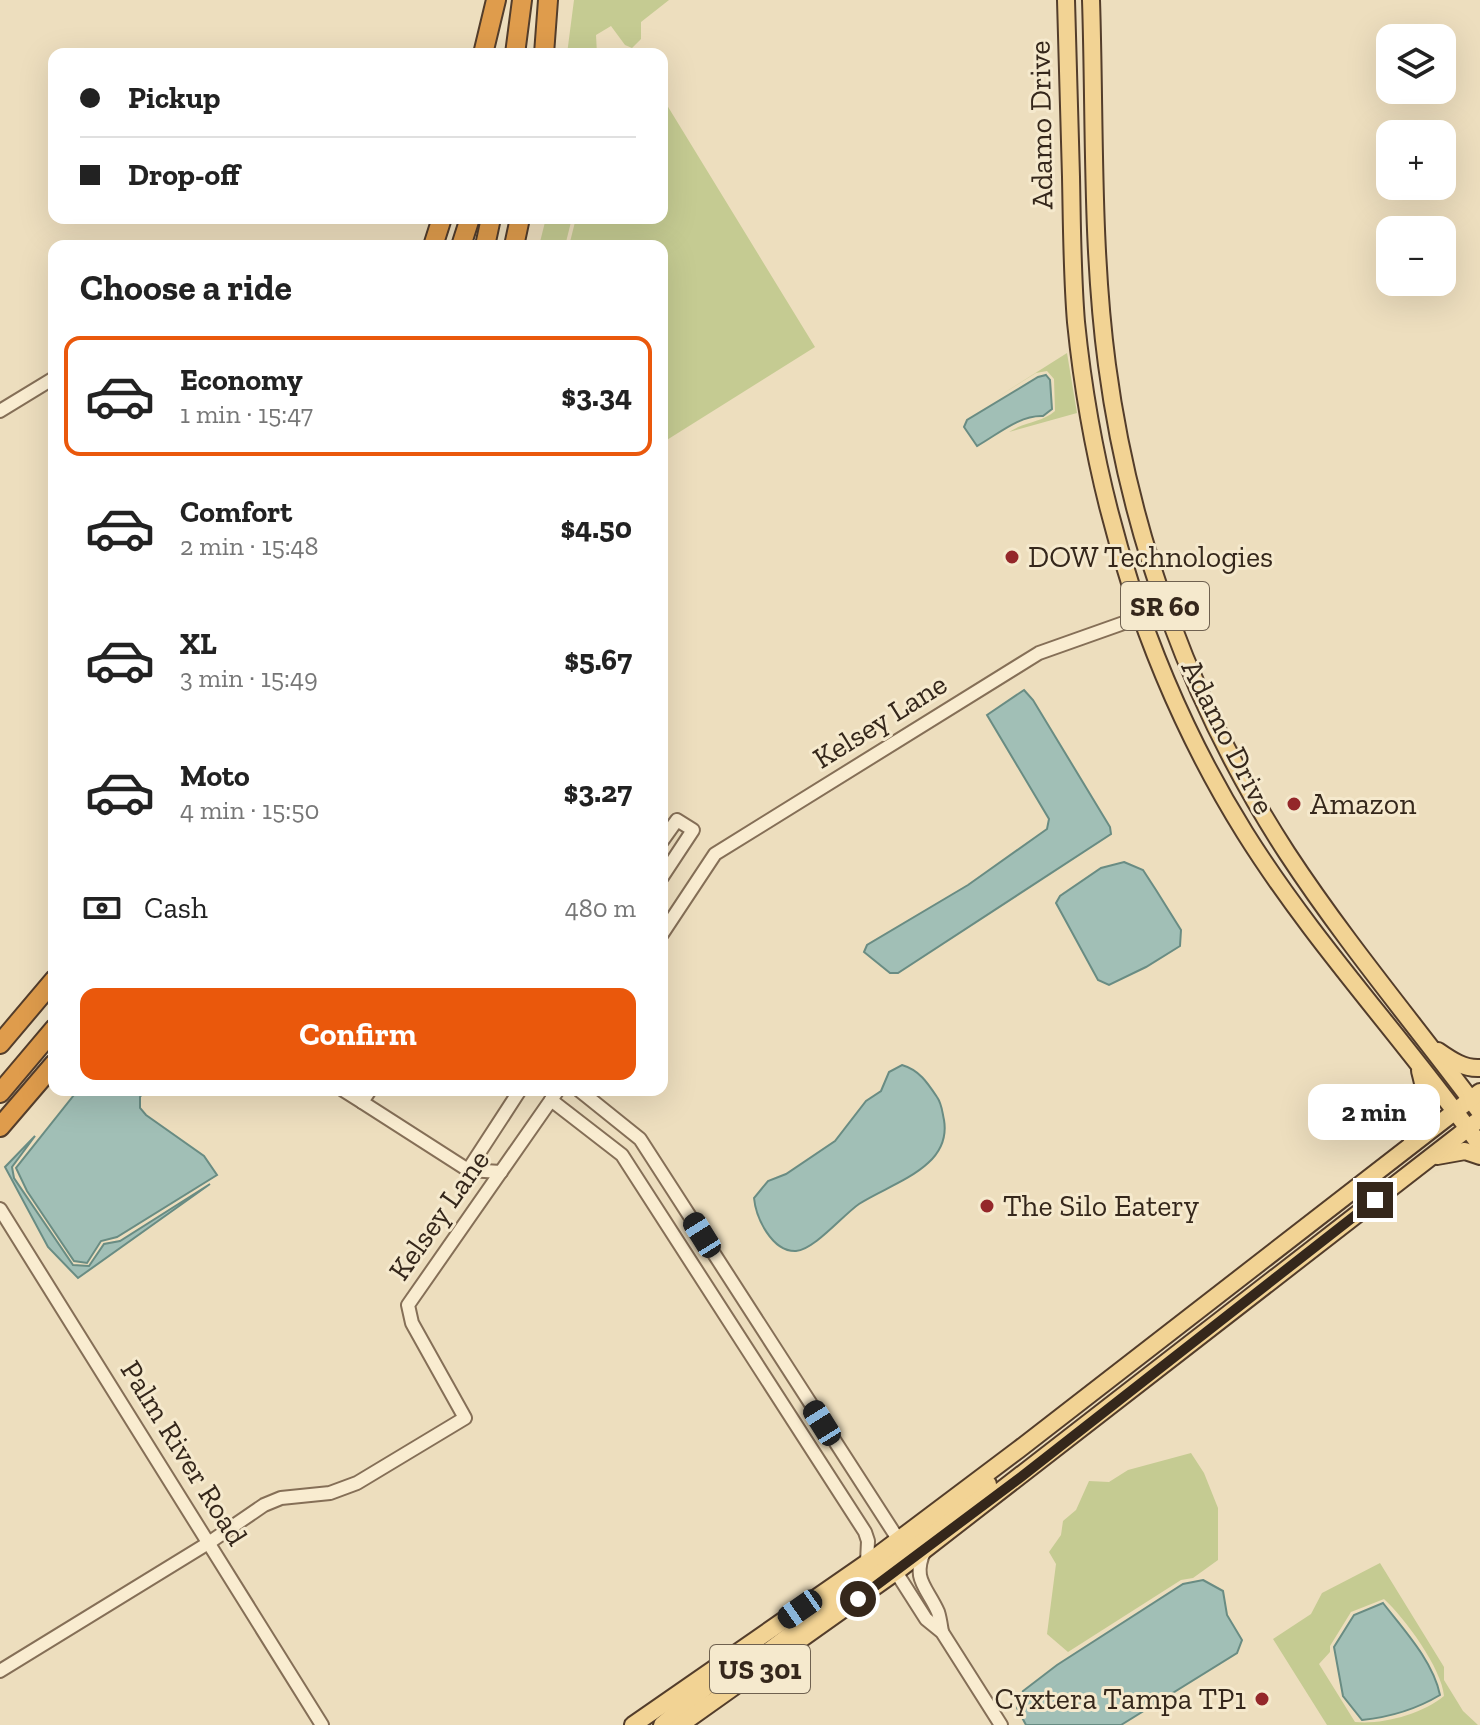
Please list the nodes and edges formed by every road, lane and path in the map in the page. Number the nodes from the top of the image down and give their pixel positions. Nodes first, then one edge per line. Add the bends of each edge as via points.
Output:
1 (496, 0) edge
2 (522, 0) edge
3 (548, 0) edge
4 (1066, 0) edge
5 (1091, 0) edge
6 (484, 48) edge
7 (516, 48) edge
8 (544, 48) edge
9 (1070, 146) junction
10 (1095, 147) junction
11 (48, 382) edge
12 (0, 411) edge
13 (1166, 608) junction
14 (1142, 616) junction
15 (668, 833) edge
16 (668, 868) edge
17 (668, 925) edge
18 (48, 987) edge
19 (48, 1036) edge
20 (0, 1044) edge
21 (1428, 1044) junction
22 (1419, 1066) junction
23 (1480, 1068) edge
24 (48, 1071) edge
25 (0, 1093) edge
26 (352, 1096) edge
27 (366, 1096) edge
28 (516, 1096) edge
29 (553, 1096) edge
30 (555, 1096) edge
31 (586, 1096) edge
32 (1477, 1101) edge
33 (362, 1102) junction
34 (1455, 1111) junction
35 (1474, 1123) edge
36 (0, 1127) edge
37 (1480, 1145) edge
38 (1405, 1151) junction
39 (1480, 1156) edge
40 (1428, 1159) junction
41 (468, 1170) junction
42 (501, 1172) junction
43 (0, 1209) edge
44 (716, 1258) junction
45 (696, 1270) junction
46 (1152, 1346) junction
47 (808, 1400) junction
48 (789, 1412) junction
49 (1059, 1446) junction
50 (1018, 1450) junction
51 (898, 1539) junction
52 (210, 1542) junction
53 (925, 1550) junction
54 (867, 1562) junction
55 (896, 1572) junction
56 (778, 1625) junction
57 (942, 1632) junction
58 (0, 1671) edge
59 (730, 1690) junction
60 (638, 1723) edge
61 (322, 1725) edge
62 (662, 1725) edge
63 (680, 1725) edge
64 (1001, 1725) edge

1 - 6 highway
2 - 7 highway
3 - 8 highway
4 - 9 main road, Adamo Drive / SR 60
5 - 10 main road, Adamo Drive / SR 60
9 - 10 street
9 - 14 main road, Adamo Drive / SR 60 via 1073,281 1088,407 1104,493
10 - 13 main road, Adamo Drive / SR 60 via 1099,271 1113,403 1140,528
11 - 12 street
13 - 14 street, Kelsey Lane
13 - 21 main road, Adamo Drive / SR 60 via 1224,744 1273,831
14 - 17 street, Kelsey Lane via 1039,653 715,854
14 - 22 main road, Adamo Drive / SR 60 via 1198,752 1244,832 1309,926
15 - 16 street via 677,820 693,830
18 - 20 highway
19 - 25 highway
21 - 23 main road via 1454,1061
21 - 32 main road, Adamo Drive / SR 60
22 - 34 main road, Adamo Drive / SR 60
22 - 38 main road via 1426,1113
24 - 36 highway
26 - 33 street
27 - 33 street
28 - 41 street
29 - 42 street, Kelsey Lane
30 - 45 street via 622,1155
31 - 44 street via 640,1139
32 - 34 main road, US 301
33 - 41 street
34 - 35 main road, Adamo Drive
34 - 38 main road, US 301
35 - 37 main road, Adamo Drive
35 - 40 main road, US 301
38 - 46 main road, US 301
39 - 40 main road via 1457,1151
40 - 49 main road, US 301
41 - 42 street
42 - 52 street, Kelsey Lane via 408,1305 412,1323 465,1418 357,1483 330,1493 273,1501
43 - 52 street, Palm River Road
44 - 45 street
44 - 47 street
45 - 48 street
46 - 49 main road via 1149,1364 1067,1427
46 - 50 main road, US 301
47 - 48 street
47 - 51 street
48 - 54 street via 865,1532
49 - 53 main road, US 301
50 - 51 main road, US 301
50 - 55 main road via 960,1509 910,1546
51 - 54 main road, US 301
51 - 59 main road via 884,1564 781,1639
52 - 58 street
52 - 61 street, Palm River Road
53 - 55 main road, US 301
53 - 57 street via 919,1573
54 - 56 main road, US 301
55 - 57 street via 926,1619
55 - 59 main road, US 301
56 - 60 main road, US 301
56 - 62 main road
57 - 64 street
59 - 63 main road, US 301

